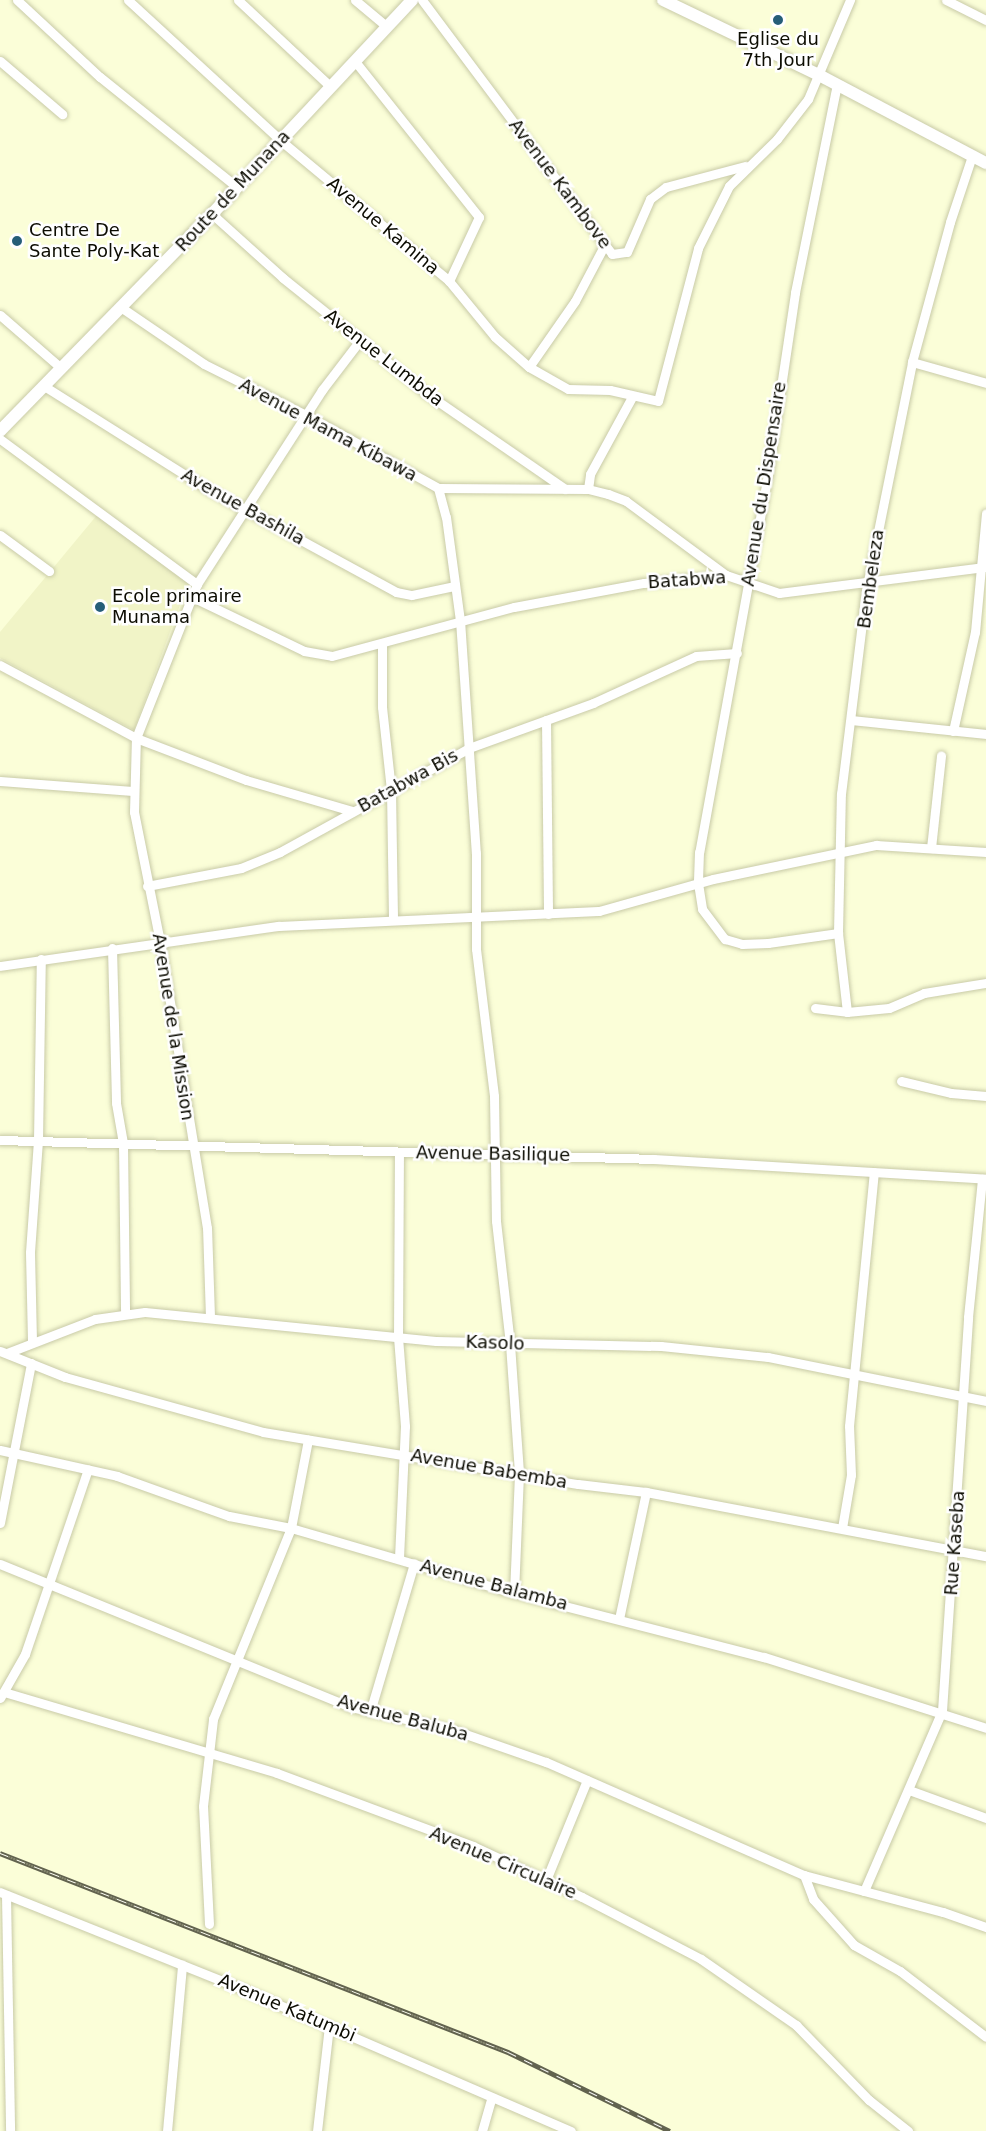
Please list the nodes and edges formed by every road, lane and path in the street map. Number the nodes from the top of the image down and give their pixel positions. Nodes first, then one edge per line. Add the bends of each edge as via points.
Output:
1 (17, 0) edge
2 (129, 0) edge
3 (238, 0) edge
4 (355, 0) edge
5 (412, 0) edge
6 (422, 0) edge
7 (663, 0) edge
8 (850, 0) edge
9 (946, 0) edge
10 (986, 20) edge
11 (385, 25) junction
12 (354, 60) junction
13 (0, 61) edge
14 (819, 75) junction
15 (837, 84) junction
16 (330, 86) junction
17 (62, 114) dead end
18 (280, 140) junction
19 (972, 156) junction
20 (986, 163) edge
21 (748, 165) junction
22 (237, 187) junction
23 (213, 214) junction
24 (604, 246) junction
25 (449, 281) junction
26 (122, 308) junction
27 (0, 315) edge
28 (361, 339) junction
29 (912, 362) junction
30 (529, 367) junction
31 (61, 368) junction
32 (986, 383) edge
33 (44, 386) junction
34 (632, 397) junction
35 (306, 415) junction
36 (0, 431) edge
37 (0, 439) edge
38 (438, 488) junction
39 (565, 489) junction
40 (588, 489) junction
41 (246, 508) junction
42 (986, 514) edge
43 (0, 535) edge
44 (982, 568) edge
45 (49, 571) dead end
46 (726, 575) junction
47 (868, 579) junction
48 (750, 580) junction
49 (196, 584) junction
50 (454, 586) junction
51 (192, 597) junction
52 (460, 620) junction
53 (382, 644) junction
54 (737, 653) junction
55 (0, 665) edge
56 (546, 720) junction
57 (851, 720) junction
58 (953, 731) junction
59 (986, 734) edge
60 (136, 738) junction
61 (469, 748) junction
62 (941, 756) dead end
63 (0, 781) edge
64 (391, 790) junction
65 (133, 791) junction
66 (352, 812) junction
67 (931, 848) junction
68 (986, 852) edge
69 (841, 853) junction
70 (698, 884) junction
71 (147, 886) junction
72 (475, 915) junction
73 (548, 915) junction
74 (393, 919) junction
75 (838, 933) junction
76 (160, 942) junction
77 (112, 948) junction
78 (41, 959) junction
79 (0, 966) edge
80 (986, 983) edge
81 (815, 1008) dead end
82 (847, 1012) junction
83 (901, 1081) dead end
84 (986, 1096) edge
85 (0, 1140) edge
86 (38, 1140) junction
87 (123, 1143) junction
88 (194, 1146) junction
89 (399, 1152) junction
90 (495, 1156) junction
91 (874, 1172) junction
92 (984, 1179) edge
93 (125, 1312) junction
94 (210, 1317) junction
95 (398, 1337) junction
96 (32, 1341) junction
97 (510, 1344) junction
98 (4, 1352) edge
99 (31, 1363) junction
100 (856, 1373) junction
101 (964, 1399) junction
102 (986, 1401) edge
103 (308, 1440) junction
104 (0, 1450) edge
105 (15, 1455) junction
106 (404, 1455) junction
107 (88, 1469) junction
108 (519, 1474) junction
109 (646, 1492) junction
110 (0, 1522) edge
111 (291, 1528) junction
112 (842, 1528) junction
113 (954, 1551) junction
114 (986, 1556) edge
115 (399, 1558) junction
116 (414, 1563) junction
117 (0, 1564) edge
118 (50, 1586) junction
119 (514, 1593) junction
120 (619, 1619) junction
121 (237, 1660) junction
122 (2, 1695) edge
123 (942, 1711) junction
124 (370, 1712) junction
125 (986, 1728) edge
126 (209, 1750) junction
127 (587, 1780) junction
128 (909, 1790) junction
129 (986, 1818) edge
130 (804, 1875) junction
131 (546, 1880) junction
132 (864, 1891) junction
133 (3, 1894) edge
134 (209, 1924) dead end
135 (986, 1927) edge
136 (3, 1953) edge
137 (182, 1965) junction
138 (329, 2026) junction
139 (986, 2037) edge
140 (492, 2097) junction
141 (10, 2131) edge
142 (167, 2131) edge
143 (317, 2131) edge
144 (482, 2131) edge
145 (571, 2131) edge
146 (908, 2131) edge

1 - 22 street via 100,77
2 - 18 street, Avenue Kamina
3 - 16 street
4 - 11 street
5 - 11 main road, Route de Munana
6 - 24 street, Avenue Kambove
7 - 14 main road
8 - 14 street
9 - 10 street
11 - 12 main road, Route de Munana
12 - 16 main road, Route de Munana
12 - 25 street via 479,217
13 - 17 street
14 - 15 main road
14 - 21 street via 789,124
15 - 19 main road
15 - 48 street, Avenue du Dispensaire via 795,294
16 - 18 main road, Route de Munana
18 - 22 main road, Route de Munana
18 - 25 street, Avenue Kamina
19 - 20 main road
19 - 29 street, Bembeleza
21 - 24 street, Avenue Kambove via 666,187 650,199 627,252 612,254
21 - 34 street, Avenue Kamina via 729,186 698,248 658,401
22 - 23 main road, Route de Munana
23 - 26 main road, Route de Munana
23 - 28 street, Avenue Lumbda via 282,278
24 - 30 street via 575,301
25 - 30 street, Avenue Kamina via 495,336
26 - 31 main road, Route de Munana
26 - 35 street, Avenue Mama Kibawa via 204,364
27 - 31 street
28 - 35 street
28 - 39 street, Avenue Lumbda via 459,417
29 - 32 street
29 - 47 street, Bembeleza
30 - 34 street, Avenue Kamina via 568,389 610,390
31 - 33 main road, Route de Munana
33 - 36 main road, Route de Munana
33 - 41 street, Avenue Bashila via 133,445
34 - 40 street via 591,474
35 - 38 street, Avenue Mama Kibawa
35 - 41 street
37 - 49 street
38 - 39 street
38 - 50 street, Avenue Mama Kibawa via 446,517
39 - 40 street
40 - 46 street via 626,501
41 - 49 street
41 - 50 street, Avenue Bashila via 396,592 412,595
42 - 44 street
43 - 45 street
44 - 47 street, Batabwa
44 - 58 street via 975,633
46 - 48 street, Batabwa
46 - 52 street, Batabwa via 644,583
47 - 48 street, Batabwa via 779,593
47 - 57 street, Bembeleza
48 - 54 street, Avenue du Dispensaire
49 - 51 street
50 - 52 street, Avenue Mama Kibawa
51 - 53 street, Batabwa via 317,656
51 - 60 street, Avenue de la Mission
52 - 53 street, Batabwa
52 - 61 street, Avenue Mama Kibawa
53 - 64 street via 382,707
54 - 56 street, Batabwa Bis via 696,656
54 - 70 street, Avenue du Dispensaire via 699,852
55 - 60 street
56 - 61 street, Batabwa Bis
56 - 73 street
57 - 58 street
57 - 69 street, Bembeleza via 841,794
58 - 59 street
60 - 65 street, Avenue de la Mission
60 - 66 street via 246,780
61 - 64 street, Batabwa Bis
61 - 72 street, Avenue Mama Kibawa via 476,853
62 - 67 street
63 - 65 street
64 - 66 street, Batabwa Bis
64 - 74 street
65 - 71 street, Avenue de la Mission
66 - 71 street, Batabwa Bis via 280,852 241,868
67 - 68 street
67 - 69 street via 876,845
69 - 70 street
69 - 75 street, Bembeleza
70 - 73 street via 599,911
70 - 75 street, Avenue du Dispensaire via 702,909 725,939 741,944 768,943
71 - 76 street, Avenue de la Mission
72 - 73 street
72 - 74 street
72 - 90 street, Avenue Mama Kibawa via 480,993 492,1072
74 - 76 street via 278,926
75 - 82 street, Bembeleza
76 - 77 street
76 - 88 street, Avenue de la Mission
77 - 78 street
77 - 87 street via 116,1103
78 - 79 street
78 - 86 street
80 - 82 street via 924,993 890,1008
81 - 82 street
83 - 84 street via 951,1093
85 - 86 street, Avenue Basilique
86 - 87 street, Avenue Basilique
86 - 96 street via 30,1252
87 - 88 street, Avenue Basilique
87 - 93 street
88 - 89 street, Avenue Basilique
88 - 94 street, Avenue de la Mission via 207,1228
89 - 90 street, Avenue Basilique
89 - 95 street
90 - 91 street, Avenue Basilique via 643,1158
90 - 97 street, Avenue Mama Kibawa via 496,1221
91 - 92 street, Avenue Basilique
91 - 100 street
92 - 101 street, Rue Kaseba
93 - 94 street, Kasolo
93 - 96 street, Kasolo
94 - 95 street, Kasolo
95 - 97 street, Kasolo
95 - 106 street
96 - 98 street, Kasolo
97 - 100 street, Kasolo via 661,1346 768,1357
97 - 108 street, Avenue Mama Kibawa
98 - 99 street, Avenue Babemba
99 - 103 street, Avenue Babemba via 65,1377 184,1411
99 - 105 street
100 - 101 street, Kasolo
100 - 112 street via 849,1426 851,1476
101 - 102 street, Kasolo
101 - 113 street, Rue Kaseba
103 - 106 street, Avenue Babemba
103 - 111 street
104 - 105 street, Avenue Balamba
105 - 107 street, Avenue Balamba
105 - 110 street
106 - 108 street, Avenue Babemba
106 - 115 street
107 - 111 street, Avenue Balamba via 229,1516
107 - 118 street
108 - 109 street, Avenue Babemba
108 - 119 street, Avenue Mama Kibawa
109 - 112 street, Avenue Babemba
109 - 120 street
111 - 115 street, Avenue Balamba
111 - 121 street
112 - 113 street, Avenue Babemba
113 - 114 street, Avenue Babemba
113 - 123 street, Rue Kaseba
115 - 116 street, Avenue Balamba
116 - 119 street, Avenue Balamba
116 - 124 street
117 - 118 street, Avenue Baluba
118 - 121 street, Avenue Baluba
118 - 122 street via 26,1654
119 - 120 street, Avenue Balamba
120 - 123 street, Avenue Balamba
121 - 124 street, Avenue Baluba
121 - 126 street via 213,1719
122 - 126 street, Avenue Circulaire
123 - 125 street, Avenue Balamba
123 - 128 street, Rue Kaseba
124 - 127 street, Avenue Baluba via 452,1729
126 - 131 street, Avenue Circulaire via 473,1846
126 - 134 street via 203,1829
127 - 130 street, Avenue Baluba
127 - 131 street
128 - 129 street
128 - 132 street, Rue Kaseba
130 - 132 street, Avenue Baluba
130 - 139 street via 813,1899 854,1946 900,1971
131 - 146 street, Avenue Circulaire via 735,1980 796,2025 869,2100
132 - 135 street, Avenue Baluba
133 - 136 street
133 - 137 street, Avenue Katumbi
136 - 141 street
137 - 138 street, Avenue Katumbi
137 - 142 street
138 - 140 street, Avenue Katumbi
138 - 143 street
140 - 144 street
140 - 145 street, Avenue Katumbi

